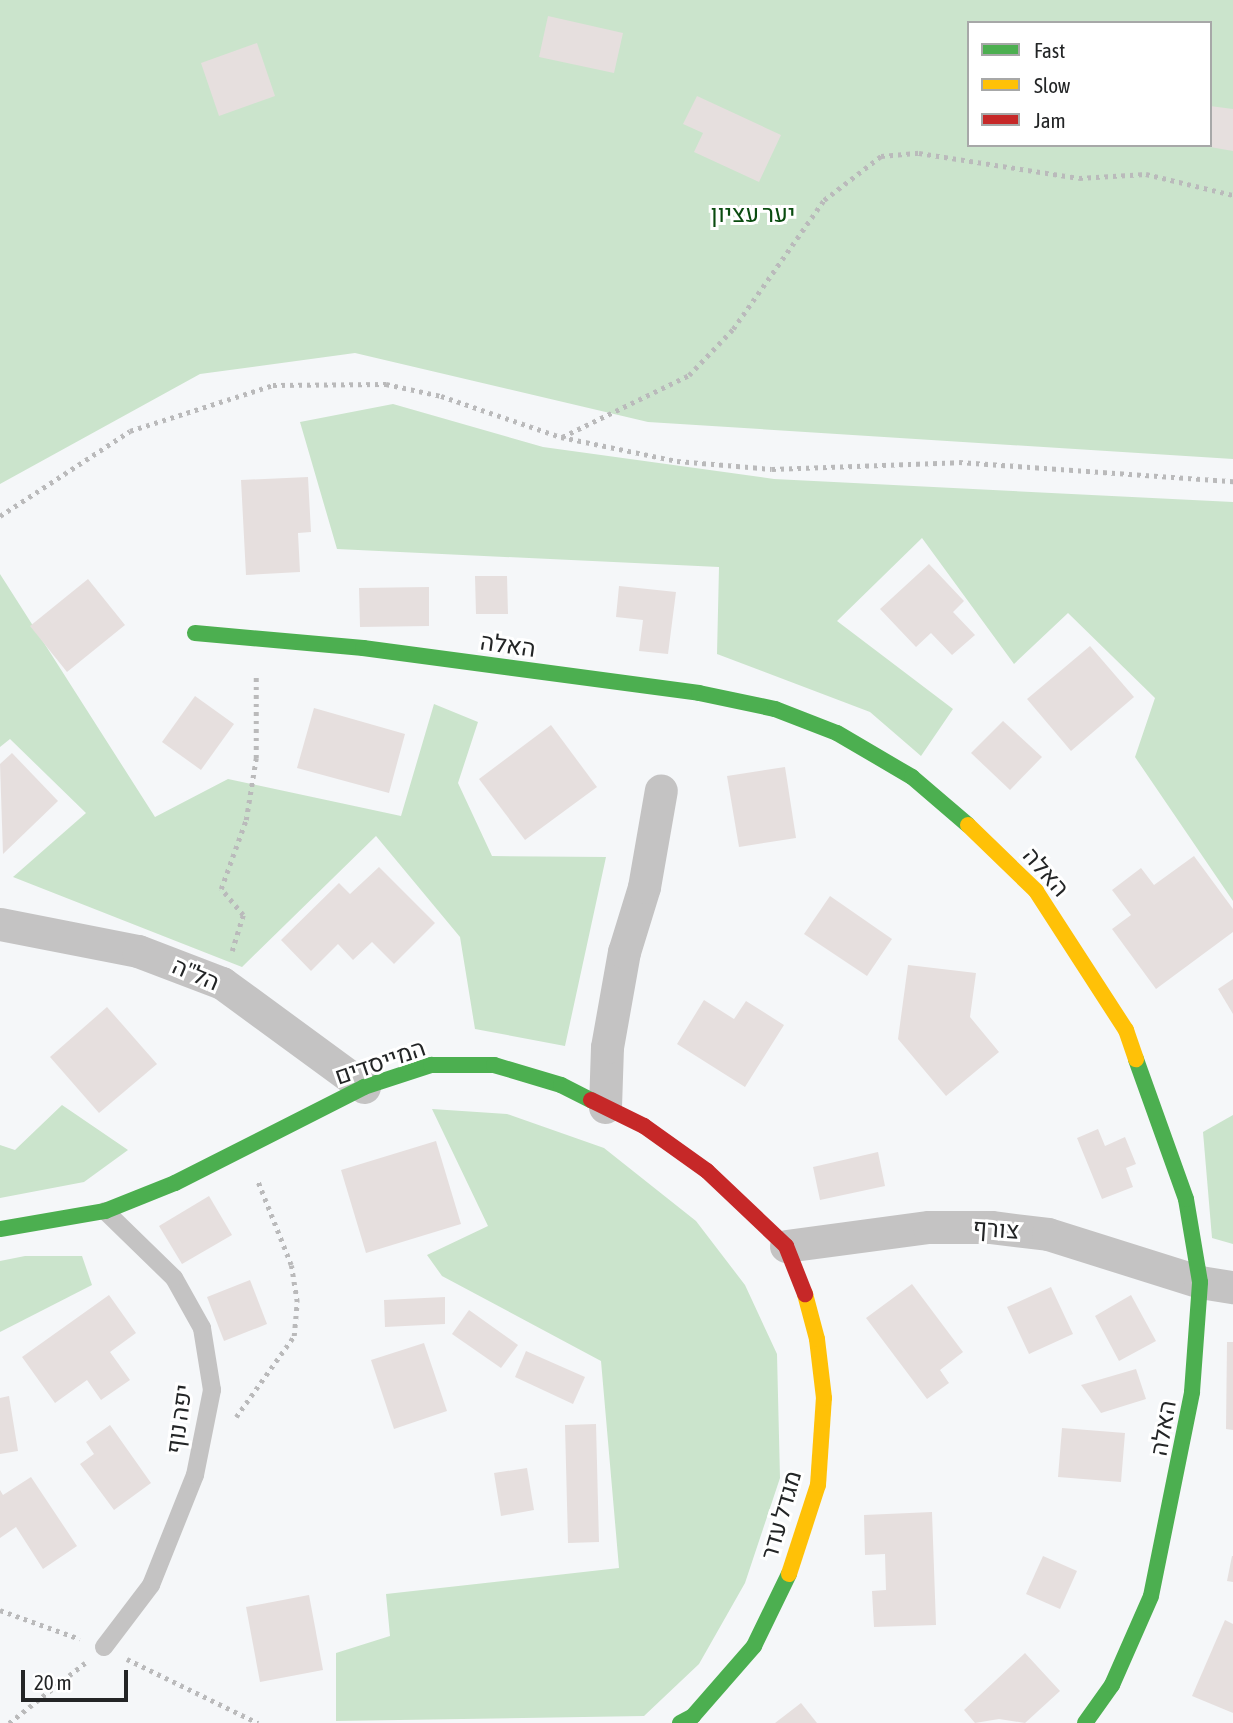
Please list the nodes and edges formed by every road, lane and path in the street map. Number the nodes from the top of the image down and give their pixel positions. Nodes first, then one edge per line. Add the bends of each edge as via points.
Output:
1 (1233, 195) edge
2 (561, 437) junction
3 (1233, 481) edge
4 (0, 516) edge
5 (195, 633) dead end
6 (267, 640) junction
7 (661, 790) dead end
8 (0, 924) edge
9 (222, 983) junction
10 (364, 1087) junction
11 (605, 1107) junction
12 (243, 1146) junction
13 (105, 1211) junction
14 (0, 1228) edge
15 (786, 1246) junction
16 (1200, 1282) junction
17 (1233, 1287) edge
18 (233, 1422) dead end
19 (0, 1610) edge
20 (104, 1647) junction
21 (9, 1723) edge
22 (258, 1723) edge
23 (680, 1723) edge
24 (1085, 1723) edge

1 - 2 path via 1146,174 1079,178 919,153 881,156 824,200 733,329 689,375
2 - 3 path via 677,461 772,469 959,462
2 - 4 path via 441,396 386,384 273,385 130,431
5 - 6 street, האלה
6 - 9 path via 256,673 256,758 246,820 221,889 243,915
6 - 16 street, האלה via 363,648 699,693 775,709 837,733 912,777 1036,891 1085,960 1126,1030 1186,1199
7 - 11 street via 607,1047
8 - 9 street, הל"ה via 138,951
9 - 10 street, הל"ה
10 - 11 street, המייסדים via 430,1065 494,1065 561,1085
10 - 12 street, המייסדים
11 - 15 street, המייסדים via 644,1126 707,1171
12 - 13 street, המייסדים via 175,1183
12 - 18 path via 291,1265 297,1302 294,1336
13 - 14 street, המייסדים
13 - 20 lane, יפה נוף via 174,1278 202,1328 212,1391 195,1475 151,1585
15 - 16 street, צורף via 929,1227 991,1227 1048,1234
15 - 23 street, מגדל עדר via 817,1339 824,1398 818,1485 786,1582 754,1646 693,1716
16 - 17 street, צורף
16 - 24 street, האלה via 1192,1392 1151,1596 1112,1685
19 - 20 path
20 - 21 path
20 - 22 path

